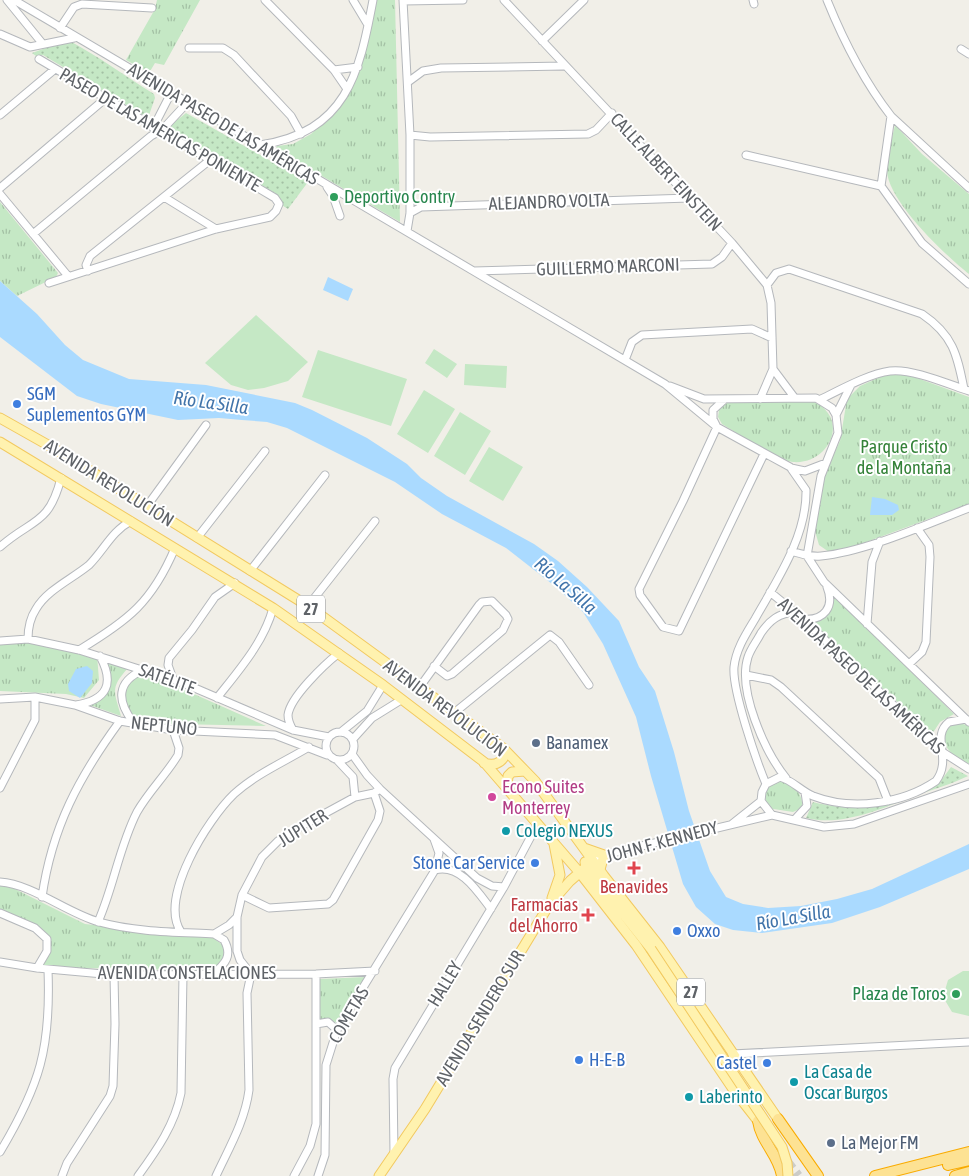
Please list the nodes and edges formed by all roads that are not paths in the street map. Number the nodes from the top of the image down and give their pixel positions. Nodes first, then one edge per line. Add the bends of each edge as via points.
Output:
1 (7, 0) edge
2 (14, 0) edge
3 (265, 0) edge
4 (353, 0) edge
5 (373, 0) edge
6 (403, 0) edge
7 (463, 0) edge
8 (504, 0) edge
9 (584, 0) edge
10 (827, 0) edge
11 (152, 8) dead end
12 (368, 25) junction
13 (60, 28) junction
14 (1, 37) edge
15 (74, 38) junction
16 (542, 42) junction
17 (42, 43) junction
18 (188, 48) dead end
19 (961, 49) dead end
20 (969, 54) edge
21 (39, 59) dead end
22 (564, 66) junction
23 (358, 67) junction
24 (56, 69) junction
25 (334, 70) junction
26 (408, 82) junction
27 (347, 89) junction
28 (171, 93) junction
29 (106, 98) junction
30 (187, 103) junction
31 (612, 114) junction
32 (0, 115) edge
33 (891, 116) junction
34 (154, 126) junction
35 (162, 130) junction
36 (301, 134) junction
37 (151, 136) junction
38 (410, 136) junction
39 (260, 145) junction
40 (746, 155) dead end
41 (210, 160) junction
42 (955, 176) junction
43 (969, 180) edge
44 (324, 183) junction
45 (881, 186) junction
46 (0, 188) edge
47 (969, 188) edge
48 (0, 194) edge
49 (164, 197) junction
50 (689, 198) junction
51 (410, 213) junction
52 (340, 216) dead end
53 (216, 229) junction
54 (407, 232) junction
55 (33, 234) junction
56 (732, 243) junction
57 (88, 271) junction
58 (474, 271) junction
59 (68, 276) junction
60 (50, 283) dead end
61 (969, 284) edge
62 (767, 285) junction
63 (772, 338) junction
64 (625, 360) junction
65 (773, 369) junction
66 (665, 384) junction
67 (852, 384) junction
68 (966, 390) edge
69 (794, 397) junction
70 (726, 399) junction
71 (760, 399) junction
72 (821, 400) junction
73 (836, 415) junction
74 (0, 418) edge
75 (206, 426) dead end
76 (718, 427) junction
77 (0, 442) edge
78 (265, 451) dead end
79 (764, 454) junction
80 (826, 463) junction
81 (790, 467) junction
82 (325, 475) dead end
83 (61, 478) junction
84 (147, 506) junction
85 (969, 508) edge
86 (131, 520) junction
87 (375, 521) dead end
88 (916, 528) junction
89 (197, 538) junction
90 (880, 541) junction
91 (0, 547) edge
92 (175, 548) junction
93 (790, 551) junction
94 (807, 556) junction
95 (250, 571) junction
96 (824, 582) junction
97 (235, 583) junction
98 (770, 592) junction
99 (308, 606) junction
100 (273, 608) junction
101 (795, 612) junction
102 (803, 619) junction
103 (867, 624) junction
104 (28, 639) junction
105 (0, 641) edge
106 (79, 650) junction
107 (338, 653) junction
108 (100, 656) junction
109 (909, 664) junction
110 (434, 666) junction
111 (143, 670) junction
112 (746, 675) junction
113 (173, 679) junction
114 (382, 685) junction
115 (589, 685) dead end
116 (419, 688) junction
117 (35, 697) junction
118 (217, 698) junction
119 (0, 699) edge
120 (401, 700) junction
121 (75, 705) junction
122 (454, 714) junction
123 (120, 721) junction
124 (968, 721) edge
125 (133, 722) junction
126 (174, 730) junction
127 (293, 730) junction
128 (340, 732) junction
129 (329, 737) junction
130 (353, 739) junction
131 (309, 747) junction
132 (503, 748) junction
133 (944, 753) junction
134 (352, 754) junction
135 (327, 755) junction
136 (338, 761) junction
137 (484, 762) junction
138 (969, 769) edge
139 (525, 771) junction
140 (786, 778) junction
141 (766, 784) junction
142 (969, 784) edge
143 (507, 786) junction
144 (0, 788) edge
145 (377, 791) junction
146 (805, 792) junction
147 (355, 796) junction
148 (761, 801) junction
149 (888, 801) junction
150 (772, 814) junction
151 (795, 819) junction
152 (732, 824) junction
153 (537, 825) junction
154 (434, 839) junction
155 (554, 844) junction
156 (583, 847) junction
157 (604, 855) junction
158 (586, 867) junction
159 (599, 869) junction
160 (435, 870) junction
161 (0, 882) edge
162 (602, 885) junction
163 (504, 887) junction
164 (242, 895) junction
165 (42, 897) junction
166 (549, 905) junction
167 (491, 909) junction
168 (0, 913) edge
169 (237, 917) junction
170 (98, 922) junction
171 (181, 932) junction
172 (214, 934) junction
173 (0, 962) edge
174 (37, 968) junction
175 (48, 970) junction
176 (375, 971) junction
177 (213, 974) junction
178 (251, 974) junction
179 (316, 974) junction
180 (114, 975) junction
181 (183, 975) junction
182 (316, 1024) junction
183 (338, 1030) junction
184 (969, 1042) edge
185 (732, 1054) junction
186 (748, 1078) junction
187 (733, 1089) junction
188 (764, 1098) junction
189 (747, 1106) junction
190 (778, 1119) joint
191 (758, 1121) junction
192 (778, 1149) tunnel mouth
193 (0, 1152) edge
194 (969, 1152) edge
195 (394, 1154) junction
196 (969, 1160) edge
197 (969, 1172) edge
198 (382, 1173) edge
199 (62, 1176) edge
200 (138, 1176) edge
201 (216, 1176) edge
202 (294, 1176) edge
203 (318, 1176) edge
204 (782, 1176) edge
205 (788, 1176) edge
206 (818, 1176) edge
207 (875, 1176) edge
208 (906, 1176) edge
209 (955, 1176) edge

1 - 17 street
2 - 13 street, AVENIDA PASEO DE LAS AMÉRICAS
3 - 25 street
4 - 12 street
5 - 12 street
6 - 7 street
6 - 26 street
8 - 16 street, CALLE ALBERT EINSTEIN
9 - 16 street
10 - 33 street via 868,87
11 - 13 street via 82,4 74,7
12 - 23 street
13 - 15 street, AVENIDA PASEO DE LAS AMÉRICAS
14 - 17 street via 30,47
15 - 17 street
15 - 28 street, AVENIDA PASEO DE LAS AMÉRICAS
16 - 22 street, CALLE ALBERT EINSTEIN
18 - 36 street via 223,48 234,55 290,116
19 - 20 street
21 - 24 street, PASEO DE LAS AMERICAS PONIENTE
22 - 26 street via 441,68 423,71
22 - 31 street, CALLE ALBERT EINSTEIN
23 - 25 street
23 - 27 street
24 - 29 street, PASEO DE LAS AMERICAS PONIENTE
24 - 32 street
25 - 27 street
26 - 38 street
27 - 36 street via 336,107 319,124
28 - 30 street, AVENIDA PASEO DE LAS AMÉRICAS
28 - 34 street
29 - 34 street, PASEO DE LAS AMERICAS PONIENTE
29 - 46 street
30 - 35 street
30 - 39 street, AVENIDA PASEO DE LAS AMÉRICAS
31 - 38 street via 588,134
31 - 50 street, CALLE ALBERT EINSTEIN
33 - 42 street
33 - 45 street
34 - 35 street, PASEO DE LAS AMERICAS PONIENTE
34 - 37 street
35 - 37 street
35 - 41 street, PASEO DE LAS AMERICAS PONIENTE
36 - 39 street
37 - 55 street
38 - 51 street
39 - 44 street, AVENIDA PASEO DE LAS AMÉRICAS
40 - 45 street
41 - 49 street
41 - 53 street, PASEO DE LAS AMERICAS PONIENTE via 275,198 278,204 270,216
42 - 43 street
42 - 47 street
44 - 52 street
44 - 54 street, AVENIDA PASEO DE LAS AMÉRICAS
45 - 61 street via 922,243
48 - 55 street
49 - 53 street
49 - 57 street via 90,256 86,265
50 - 51 street, ALEJANDRO VOLTA via 421,207
50 - 56 street, CALLE ALBERT EINSTEIN
51 - 54 street
53 - 57 street
54 - 58 street, AVENIDA PASEO DE LAS AMÉRICAS
55 - 59 street
56 - 58 street, GUILLERMO MARCONI via 712,264
56 - 62 street, CALLE ALBERT EINSTEIN
57 - 59 street
58 - 64 street, AVENIDA PASEO DE LAS AMÉRICAS
59 - 60 street
62 - 63 street
62 - 68 street via 776,273 789,269 922,314 939,326 951,341
63 - 64 street via 752,329 642,335 632,342
63 - 65 street
64 - 66 street, AVENIDA PASEO DE LAS AMÉRICAS
65 - 69 street
65 - 71 street
66 - 70 street, AVENIDA PASEO DE LAS AMÉRICAS via 704,398
66 - 76 street, AVENIDA PASEO DE LAS AMÉRICAS
67 - 68 street via 889,371 906,371
67 - 72 street
67 - 73 street
69 - 71 street, AVENIDA PASEO DE LAS AMÉRICAS
69 - 72 street, AVENIDA PASEO DE LAS AMÉRICAS
70 - 71 street, AVENIDA PASEO DE LAS AMÉRICAS
70 - 76 street via 713,410 713,419
72 - 73 street
73 - 80 street via 838,433
74 - 84 main road, AVENIDA REVOLUCIÓN / 27
75 - 84 street
76 - 79 street, AVENIDA PASEO DE LAS AMÉRICAS
76 - 79 street via 639,589 663,627 679,631
77 - 83 main road, AVENIDA REVOLUCIÓN / 27
78 - 89 street
79 - 81 street, AVENIDA PASEO DE LAS AMÉRICAS
80 - 81 street via 805,471
80 - 94 street via 814,506
81 - 93 street, AVENIDA PASEO DE LAS AMÉRICAS via 804,484 806,499 800,528
82 - 95 street
83 - 86 main road, AVENIDA REVOLUCIÓN / 27
83 - 91 street via 49,509
84 - 89 main road, AVENIDA REVOLUCIÓN / 27
85 - 88 street
86 - 92 main road, AVENIDA REVOLUCIÓN / 27
86 - 104 street via 116,530 89,564 41,602 28,630
87 - 99 street
88 - 90 street
88 - 109 street via 929,546 930,557 926,642 922,652
89 - 95 main road, AVENIDA REVOLUCIÓN / 27
90 - 94 street via 833,554
90 - 103 street via 872,562
92 - 97 main road, AVENIDA REVOLUCIÓN / 27
92 - 106 street via 149,596 117,627
93 - 94 street
93 - 98 street, AVENIDA PASEO DE LAS AMÉRICAS
94 - 96 street
95 - 99 main road, AVENIDA REVOLUCIÓN / 27
96 - 102 street via 830,595 828,608 817,619
96 - 103 street
97 - 100 main road, AVENIDA REVOLUCIÓN / 27
97 - 113 street via 215,596 169,658
98 - 101 street, AVENIDA PASEO DE LAS AMÉRICAS
98 - 141 street via 740,646 734,666 734,677
99 - 116 main road, AVENIDA REVOLUCIÓN / 27
100 - 107 main road, AVENIDA REVOLUCIÓN / 27
100 - 118 street via 269,622 249,657
101 - 102 street, AVENIDA PASEO DE LAS AMÉRICAS
101 - 112 street via 776,616 767,625 747,658
102 - 133 street, AVENIDA PASEO DE LAS AMÉRICAS
103 - 109 street
104 - 105 street, SATÉLITE
104 - 106 street, SATÉLITE
106 - 108 street, SATÉLITE
107 - 114 main road, AVENIDA REVOLUCIÓN / 27
107 - 127 street via 314,675 290,709 289,722
108 - 111 street, SATÉLITE
108 - 121 street via 108,673 108,685 98,698
109 - 124 street
110 - 110 street via 447,676 452,674 503,630 508,619 506,615 492,601 482,602
110 - 116 street
111 - 113 street, SATÉLITE
111 - 125 street via 128,679 122,692 124,706
112 - 140 street via 756,720 771,758
112 - 149 street via 771,680 781,686 879,778
113 - 118 street, SATÉLITE
114 - 120 main road, AVENIDA REVOLUCIÓN / 27
114 - 128 street via 367,710
115 - 122 street via 559,642 550,635
116 - 122 main road, AVENIDA REVOLUCIÓN / 27
117 - 119 street, NEPTUNO
117 - 121 street, NEPTUNO
117 - 144 street via 35,720
118 - 127 street, SATÉLITE
120 - 130 street via 372,718
120 - 137 main road, AVENIDA REVOLUCIÓN / 27
121 - 123 street, NEPTUNO
122 - 132 main road, AVENIDA REVOLUCIÓN / 27
123 - 125 street, NEPTUNO
123 - 165 street via 72,795 56,832
124 - 133 street via 953,721 944,727 940,742
125 - 126 street, NEPTUNO
126 - 131 street, NEPTUNO via 266,733
126 - 170 street via 178,755 150,791 123,843
127 - 129 street, SATÉLITE
128 - 129 street
128 - 130 street
129 - 135 street
130 - 134 street
131 - 135 street, NEPTUNO
131 - 171 street via 236,793 206,827 180,882 174,913
132 - 137 main road via 505,755 501,760 492,764
132 - 139 main road, AVENIDA REVOLUCIÓN / 27
133 - 138 street, AVENIDA PASEO DE LAS AMÉRICAS
133 - 149 street via 944,765 936,781
134 - 136 street
134 - 145 street
135 - 136 street
136 - 147 street via 353,776
137 - 143 main road, AVENIDA REVOLUCIÓN / 27
139 - 143 main road via 512,772
139 - 156 main road, AVENIDA REVOLUCIÓN / 27
140 - 141 street via 776,778
140 - 146 street
141 - 148 street
142 - 151 street via 854,824 812,826
143 - 153 main road, AVENIDA REVOLUCIÓN / 27
145 - 147 street, JÚPITER
145 - 154 street
145 - 164 street via 378,820 328,904 269,908
146 - 149 street via 838,802
146 - 151 street via 807,806
147 - 164 street, JÚPITER via 278,842 262,857
148 - 150 street
148 - 152 street, JOHN F. KENNEDY
150 - 151 street
150 - 152 street, JOHN F. KENNEDY
152 - 157 street, JOHN F. KENNEDY
153 - 155 main road, AVENIDA REVOLUCIÓN / 27
153 - 163 street, HALLEY
154 - 160 street, COMETAS via 438,854
154 - 163 street via 477,878 492,886
155 - 158 main road, AVENIDA REVOLUCIÓN / 27
155 - 166 main road via 559,878
156 - 157 main road
156 - 158 main road
157 - 158 street, JOHN F. KENNEDY
157 - 159 main road
158 - 159 main road, AVENIDA REVOLUCIÓN / 27
158 - 162 main road
158 - 166 main road, AVENIDA SENDERO SUR
158 - 187 main road, AVENIDA REVOLUCIÓN / 27
159 - 162 main road
159 - 185 main road, AVENIDA REVOLUCIÓN / 27 via 660,947
160 - 167 street via 448,869 460,874
160 - 176 street, COMETAS
161 - 165 street
162 - 205 main road, bridge via 651,949 782,1147
163 - 167 street, HALLEY
164 - 169 street, JÚPITER
165 - 170 street
166 - 195 main road, AVENIDA SENDERO SUR
167 - 195 street, HALLEY via 396,1068 393,1078
168 - 174 street via 35,928 47,939 47,951
169 - 172 street
169 - 178 street, JÚPITER via 237,951
170 - 171 street via 136,930
171 - 172 street
172 - 177 street via 224,940 228,954 224,964
173 - 174 street, AVENIDA CONSTELACIONES
174 - 175 street, AVENIDA CONSTELACIONES
175 - 180 street, AVENIDA CONSTELACIONES
175 - 193 street via 49,1013 42,1065 25,1107
176 - 179 street, AVENIDA CONSTELACIONES
176 - 183 street, COMETAS
177 - 178 street, AVENIDA CONSTELACIONES
177 - 181 street, AVENIDA CONSTELACIONES
178 - 179 street, AVENIDA CONSTELACIONES
178 - 201 street via 247,993 248,1101 235,1139
179 - 182 street, COMETAS
180 - 181 street, AVENIDA CONSTELACIONES
180 - 199 street via 113,1086
181 - 200 street via 181,1093 162,1141
182 - 183 street via 328,1022
182 - 202 street, COMETAS via 316,1124 310,1146
183 - 203 street, COMETAS via 326,1065 325,1155
184 - 185 street
185 - 186 main road, AVENIDA REVOLUCIÓN / 27
186 - 187 main road via 744,1087
186 - 188 main road, AVENIDA REVOLUCIÓN / 27
187 - 189 main road, AVENIDA REVOLUCIÓN / 27
188 - 189 main road
188 - 190 main road, AVENIDA REVOLUCIÓN / 27
189 - 191 main road, AVENIDA REVOLUCIÓN / 27
190 - 206 highway
191 - 192 highway
191 - 204 highway via 762,1138
194 - 207 highway
195 - 198 main road, AVENIDA SENDERO SUR
196 - 208 highway
197 - 209 highway

